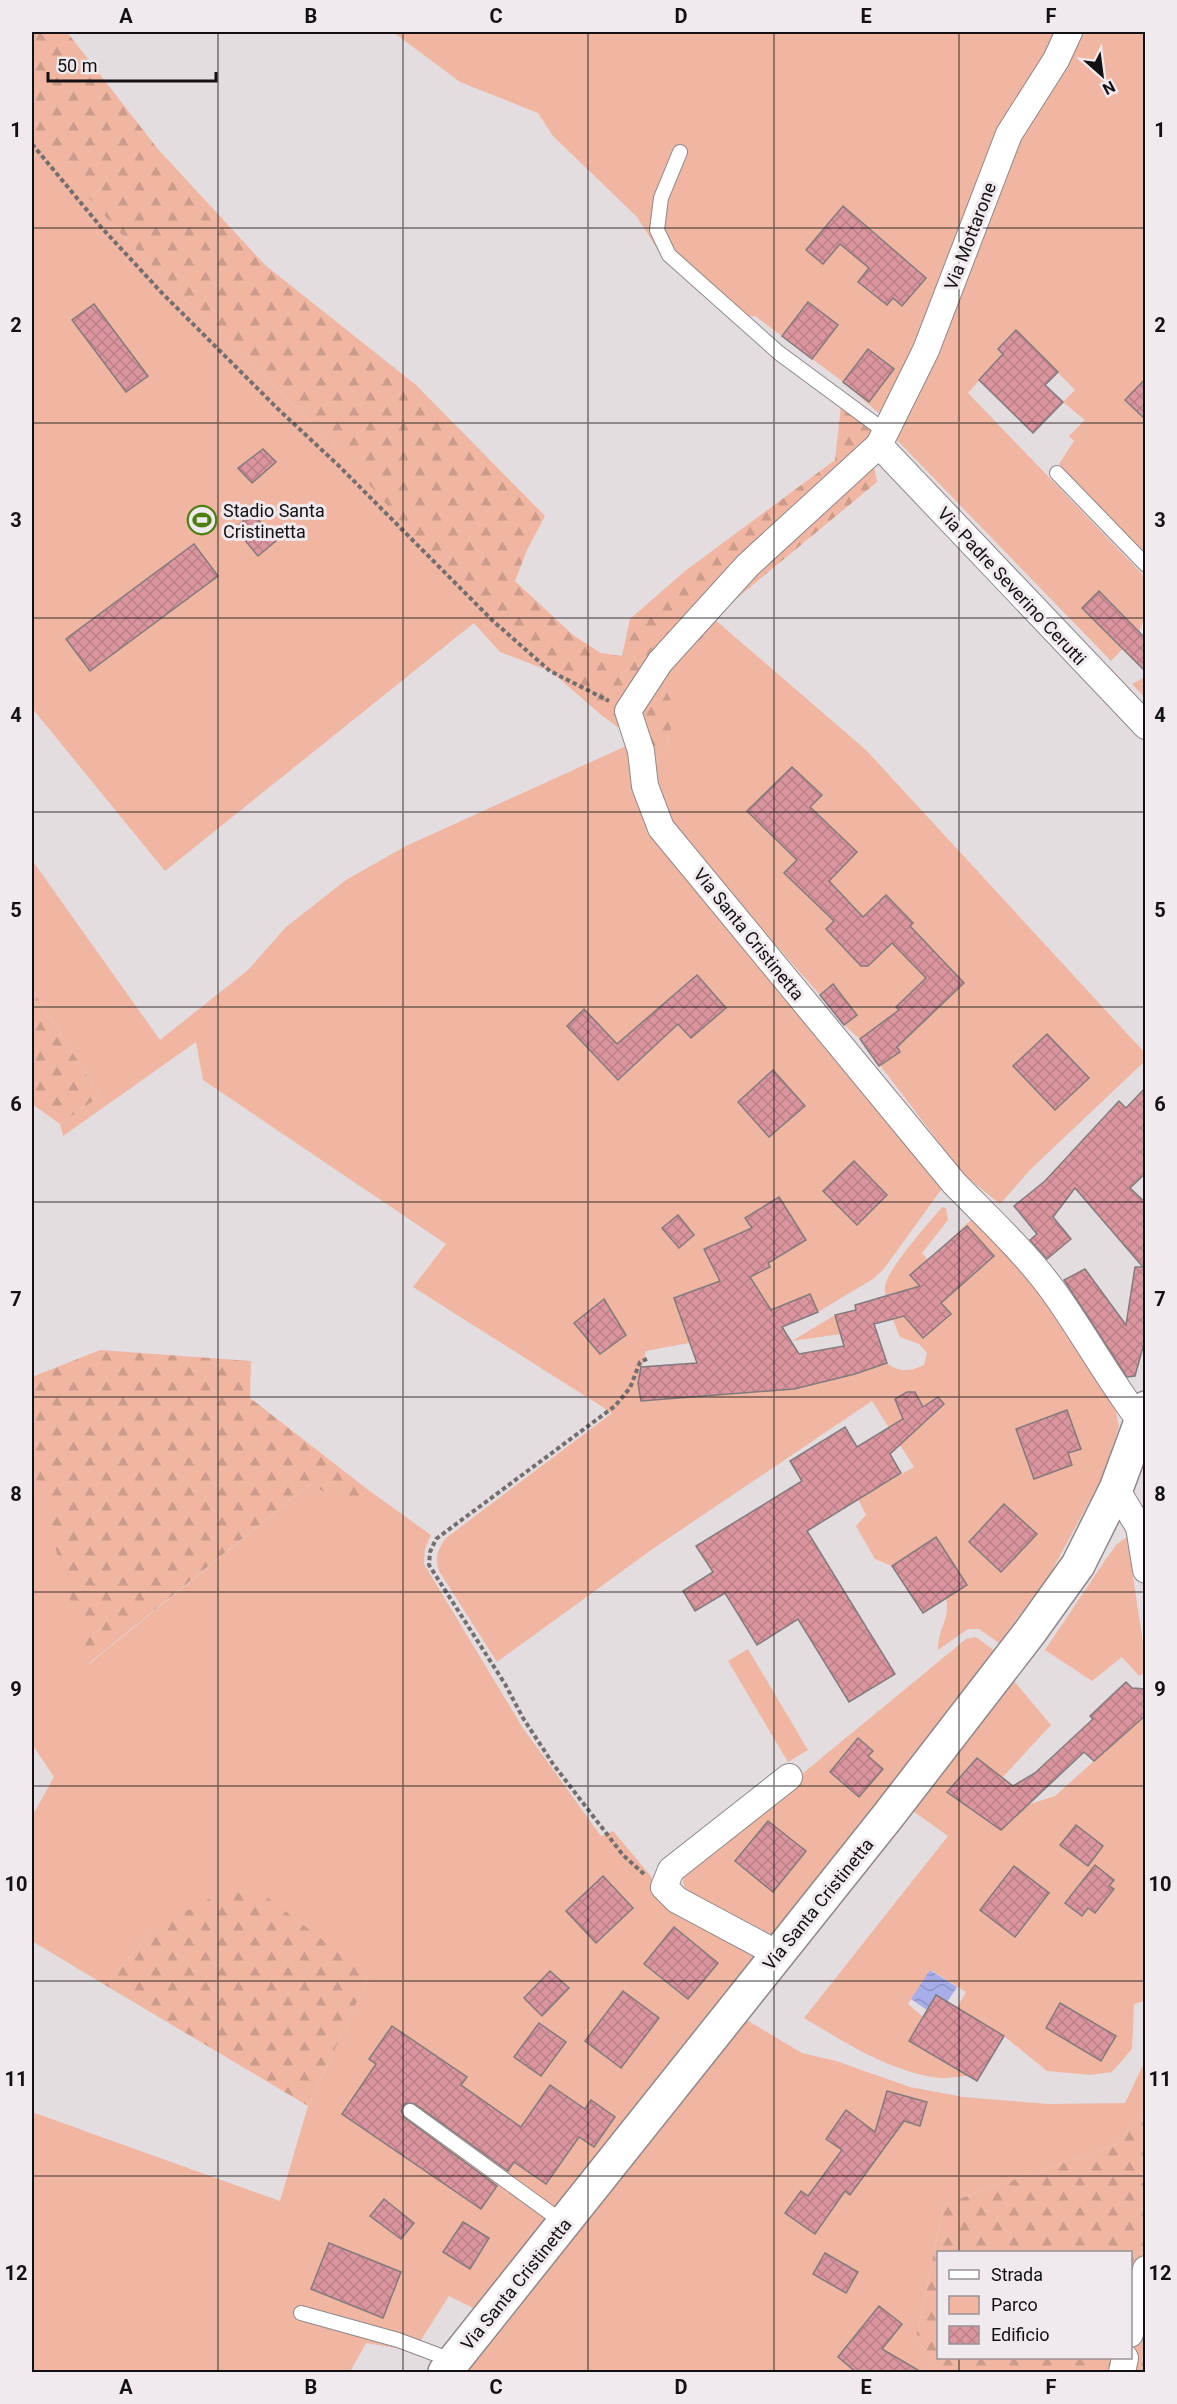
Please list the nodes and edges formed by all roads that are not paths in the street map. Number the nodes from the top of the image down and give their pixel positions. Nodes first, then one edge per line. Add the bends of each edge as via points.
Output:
1 (1069, 32) edge
2 (680, 152) dead end
3 (883, 438) junction
4 (1057, 473) dead end
5 (1146, 565) edge
6 (1146, 726) edge
7 (1143, 1415) edge
8 (1116, 1489) junction
9 (1146, 1570) edge
10 (789, 1777) dead end
11 (778, 1954) junction
12 (410, 2111) dead end
13 (564, 2223) junction
14 (1146, 2269) edge
15 (301, 2313) dead end
16 (1132, 2330) edge
17 (455, 2369) edge

1 - 3 street, Via Mottarone via 1009,134 926,350
2 - 3 lane via 661,198 657,230 669,255
3 - 6 street, Via Padre Severino Cerutti
3 - 7 street, Via Santa Cristinetta via 748,565 660,662 628,711 641,751 645,786 662,828 954,1183 1053,1291 1120,1394
4 - 5 lane
7 - 8 main road, Via Santa Cristinetta
8 - 9 street via 1139,1527
8 - 11 main road, Via Santa Cristinetta via 1078,1565 1030,1632
10 - 11 street via 671,1870 664,1887 677,1900
11 - 13 main road, Via Santa Cristinetta
12 - 13 lane
13 - 17 main road, Via Santa Cristinetta
14 - 16 street
15 - 17 lane via 398,2340

